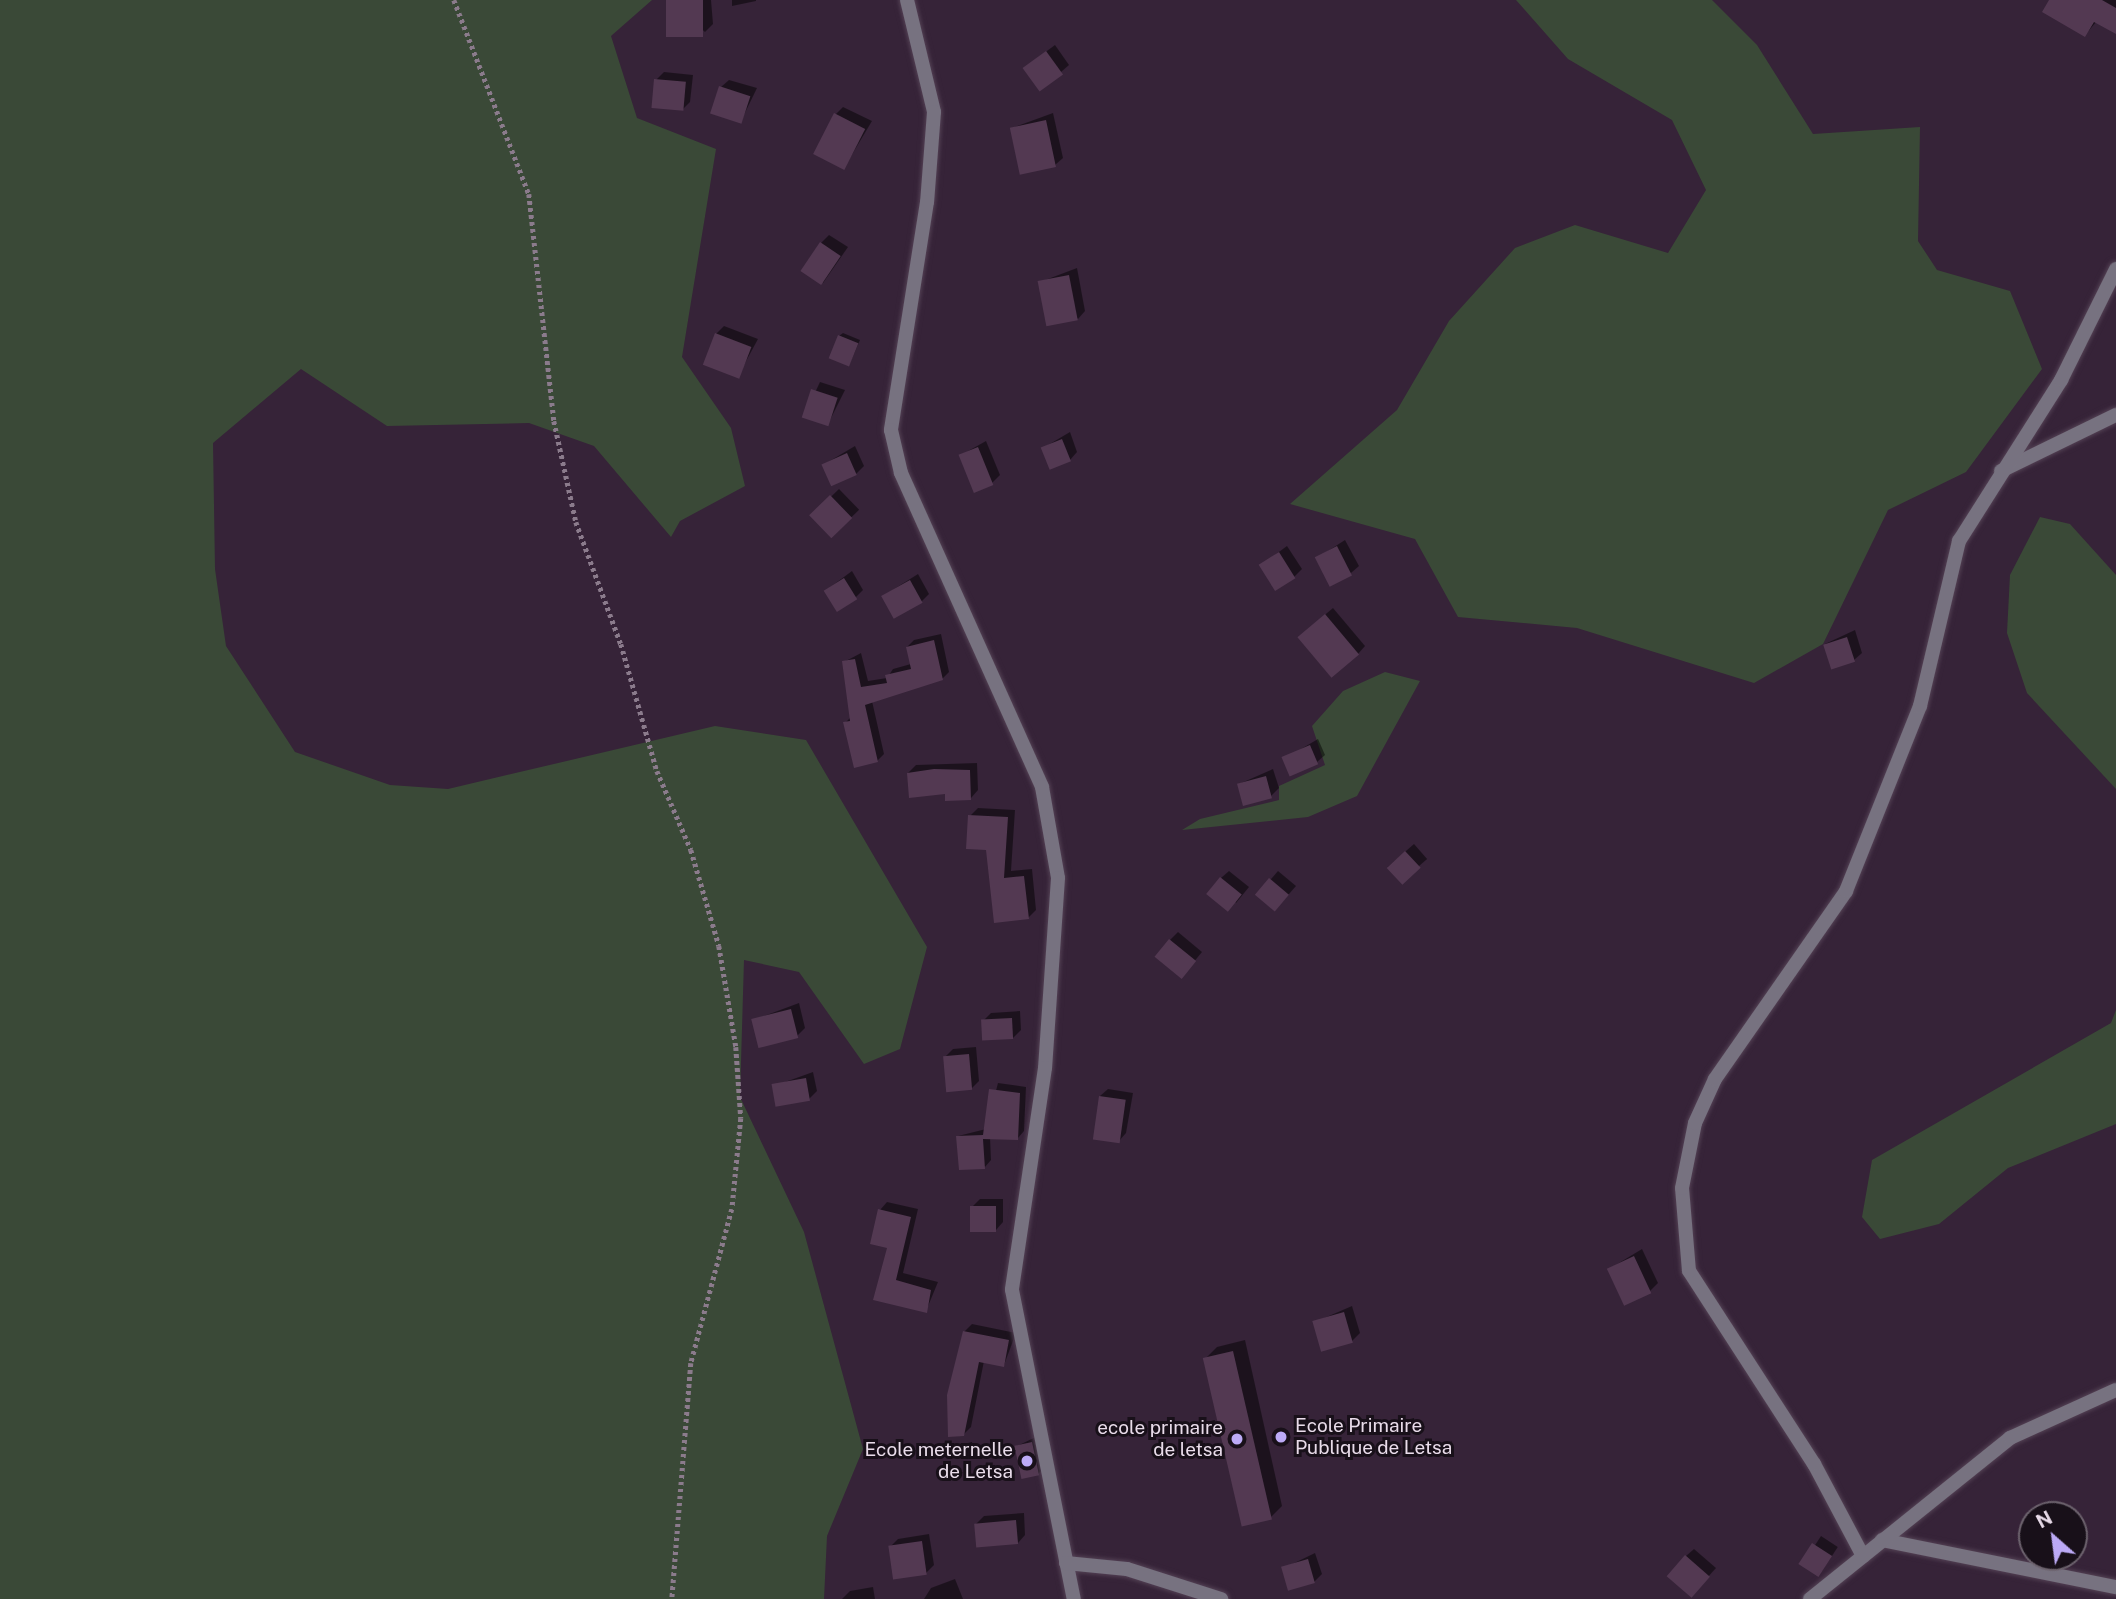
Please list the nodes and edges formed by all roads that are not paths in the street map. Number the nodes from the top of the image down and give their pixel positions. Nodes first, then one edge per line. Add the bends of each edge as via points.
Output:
1 (907, 0) edge
2 (2116, 269) edge
3 (2116, 415) edge
4 (2001, 471) junction
5 (2116, 1390) edge
6 (1882, 1541) junction
7 (1863, 1556) junction
8 (1066, 1563) junction
9 (2116, 1587) edge
10 (1074, 1599) edge
11 (1221, 1599) edge
12 (1810, 1599) edge

1 - 8 street via 934,112 927,202 891,430 901,473 1042,787 1058,878 1045,1068 1012,1290
2 - 4 street via 2061,380
3 - 4 street
4 - 7 street via 1947,572 1920,706 1846,891 1715,1079 1695,1123 1682,1188 1689,1271 1814,1464
5 - 6 street via 2010,1438
6 - 7 street
6 - 9 street
7 - 12 street
8 - 10 street
8 - 11 street via 1127,1569

